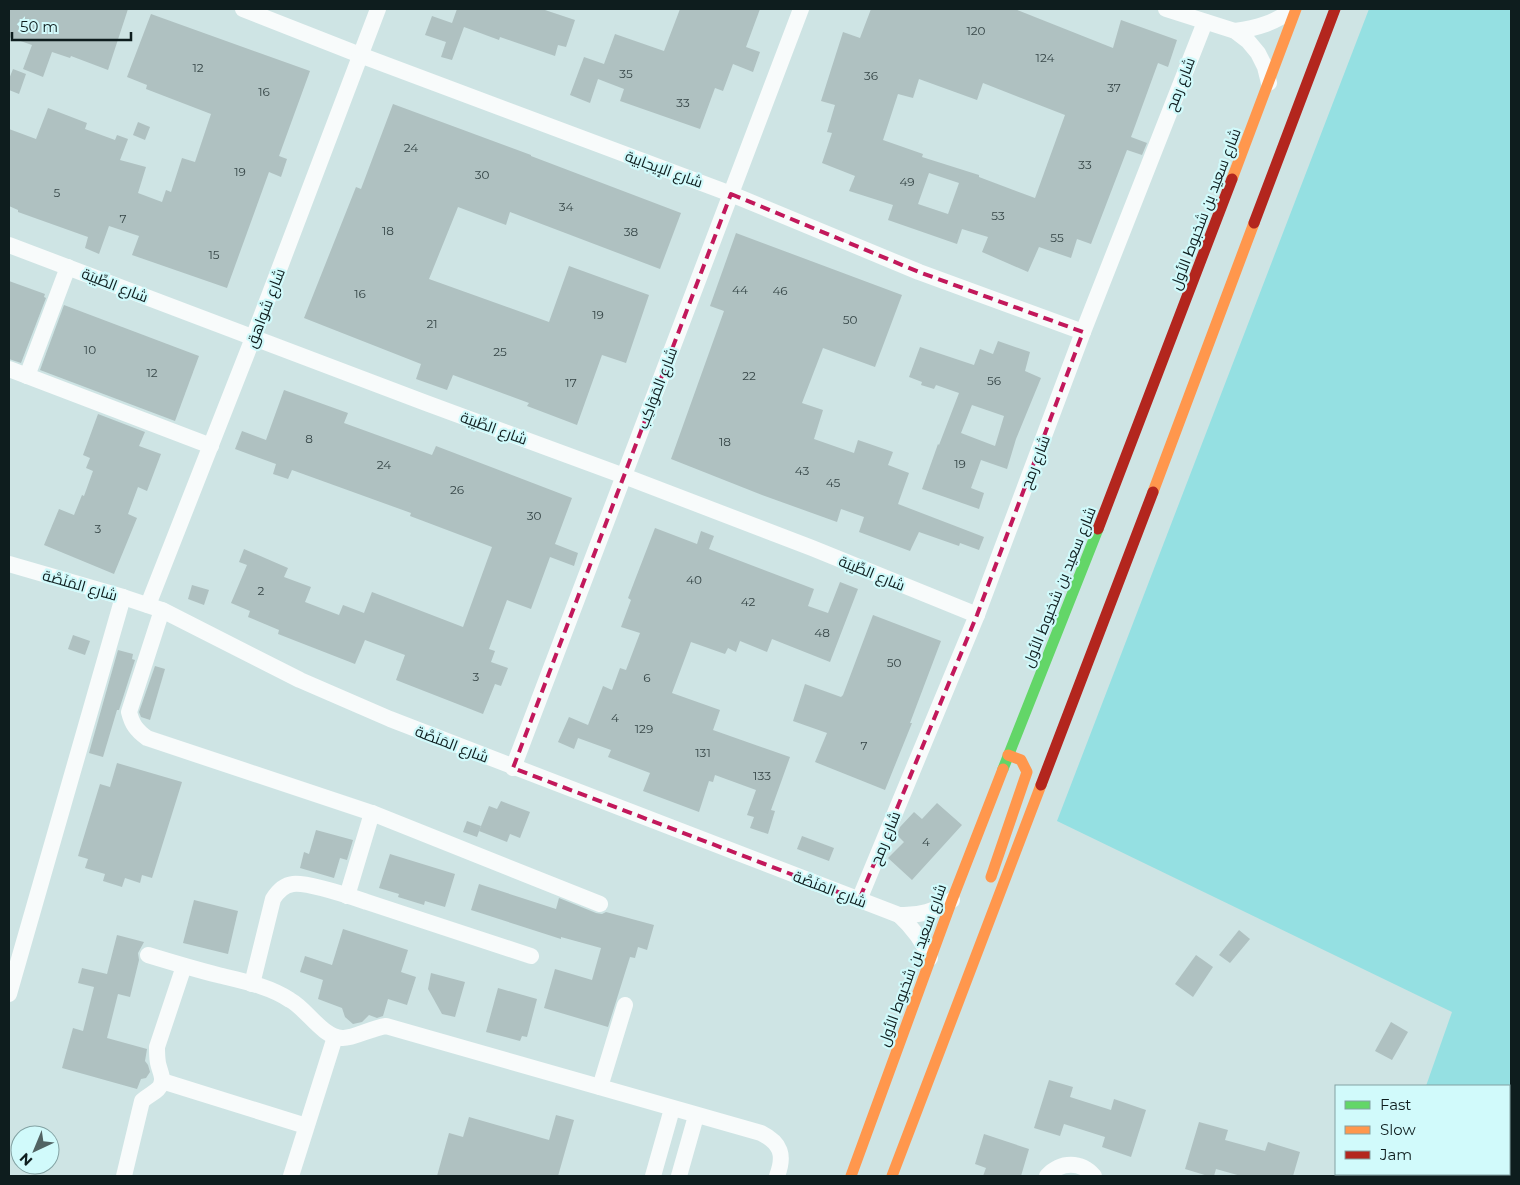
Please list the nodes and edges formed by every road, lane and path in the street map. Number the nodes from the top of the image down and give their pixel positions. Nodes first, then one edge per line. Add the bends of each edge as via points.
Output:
1 (243, 9) edge
2 (378, 9) edge
3 (801, 9) edge
4 (1166, 9) edge
5 (1294, 9) edge
6 (1334, 9) edge
7 (1205, 22) junction
8 (1236, 31) junction
9 (360, 55) junction
10 (1269, 82) junction
11 (731, 194) junction
12 (9, 245) edge
13 (68, 266) junction
14 (1083, 332) junction
15 (253, 338) junction
16 (9, 370) edge
17 (27, 376) junction
18 (211, 446) junction
19 (624, 476) junction
20 (9, 564) edge
21 (123, 597) junction
22 (155, 608) junction
23 (977, 615) junction
24 (1008, 755) junction
25 (513, 768) junction
26 (372, 813) junction
27 (347, 896) junction
28 (860, 900) junction
29 (952, 900) junction
30 (600, 904) dead end
31 (995, 908) junction
32 (899, 915) junction
33 (148, 955) dead end
34 (531, 956) dead end
35 (930, 958) junction
36 (184, 966) junction
37 (252, 984) junction
38 (9, 994) edge
39 (625, 1005) dead end
40 (334, 1037) junction
41 (162, 1081) junction
42 (600, 1087) junction
43 (672, 1109) junction
44 (696, 1116) junction
45 (306, 1126) junction
46 (124, 1176) edge
47 (291, 1176) edge
48 (653, 1176) edge
49 (678, 1176) edge
50 (777, 1176) edge
51 (851, 1176) edge
52 (892, 1176) edge
53 (1047, 1176) edge
54 (1094, 1176) edge

1 - 9 street, شارع الإيجابية
2 - 9 street, شارع شواهق
3 - 11 street, شارع المَوَاكِب
4 - 7 street
5 - 8 street via 1269,24
5 - 10 main road, شارع سعيد بن شخبوط الأول
6 - 31 main road
7 - 8 street
7 - 14 street, شارع رمح
8 - 10 street via 1258,53
9 - 11 street, شارع الإيجابية
9 - 15 street, شارع شواهق
10 - 24 main road, شارع سعيد بن شخبوط الأول via 1144,412
11 - 14 street, شارع الإيجابية via 919,272
11 - 19 street, شارع المَوَاكِب
12 - 13 street, شارع الطِّيبَة
13 - 15 street, شارع الطِّيبَة
13 - 17 street
14 - 23 street, شارع رمح
15 - 18 street, شارع شواهق
15 - 19 street, شارع الطِّيبَة
16 - 17 street
17 - 18 street
18 - 22 street, شارع شواهق
19 - 23 street, شارع الطِّيبَة
19 - 25 street, شارع المَوَاكِب
20 - 21 street, شارع المَنَصَّة
21 - 22 street, شارع المَنَصَّة
21 - 38 street
22 - 25 street, شارع المَنَصَّة via 300,680 390,720
22 - 26 street, شارع شواهق via 129,712 138,732 147,738
23 - 28 street, شارع رمح
24 - 29 main road, شارع سعيد بن شخبوط الأول
24 - 31 main road via 1019,758 1027,772 992,870 991,890
25 - 28 street, شارع المَنَصَّة
26 - 27 street
26 - 30 street, شارع شواهق
27 - 34 street
27 - 37 street via 301,883 284,886 277,892
28 - 32 street, شارع المَنَصَّة
29 - 32 street, شارع المَنَصَّة via 926,913
29 - 35 main road, شارع سعيد بن شخبوط الأول
31 - 52 main road
32 - 35 street, شارع المَنَصَّة via 917,934
33 - 36 street
35 - 51 main road, شارع سعيد بن شخبوط الأول
36 - 37 street
36 - 41 street via 157,1047
37 - 40 street via 291,1000
39 - 42 street
40 - 42 street via 352,1037 386,1026
40 - 45 street
41 - 45 street
41 - 46 street via 155,1092 142,1101
42 - 43 street
43 - 44 street
43 - 48 street
44 - 49 street
44 - 50 street via 771,1138 781,1156
45 - 47 street
53 - 54 street via 1057,1168 1072,1164 1087,1169

